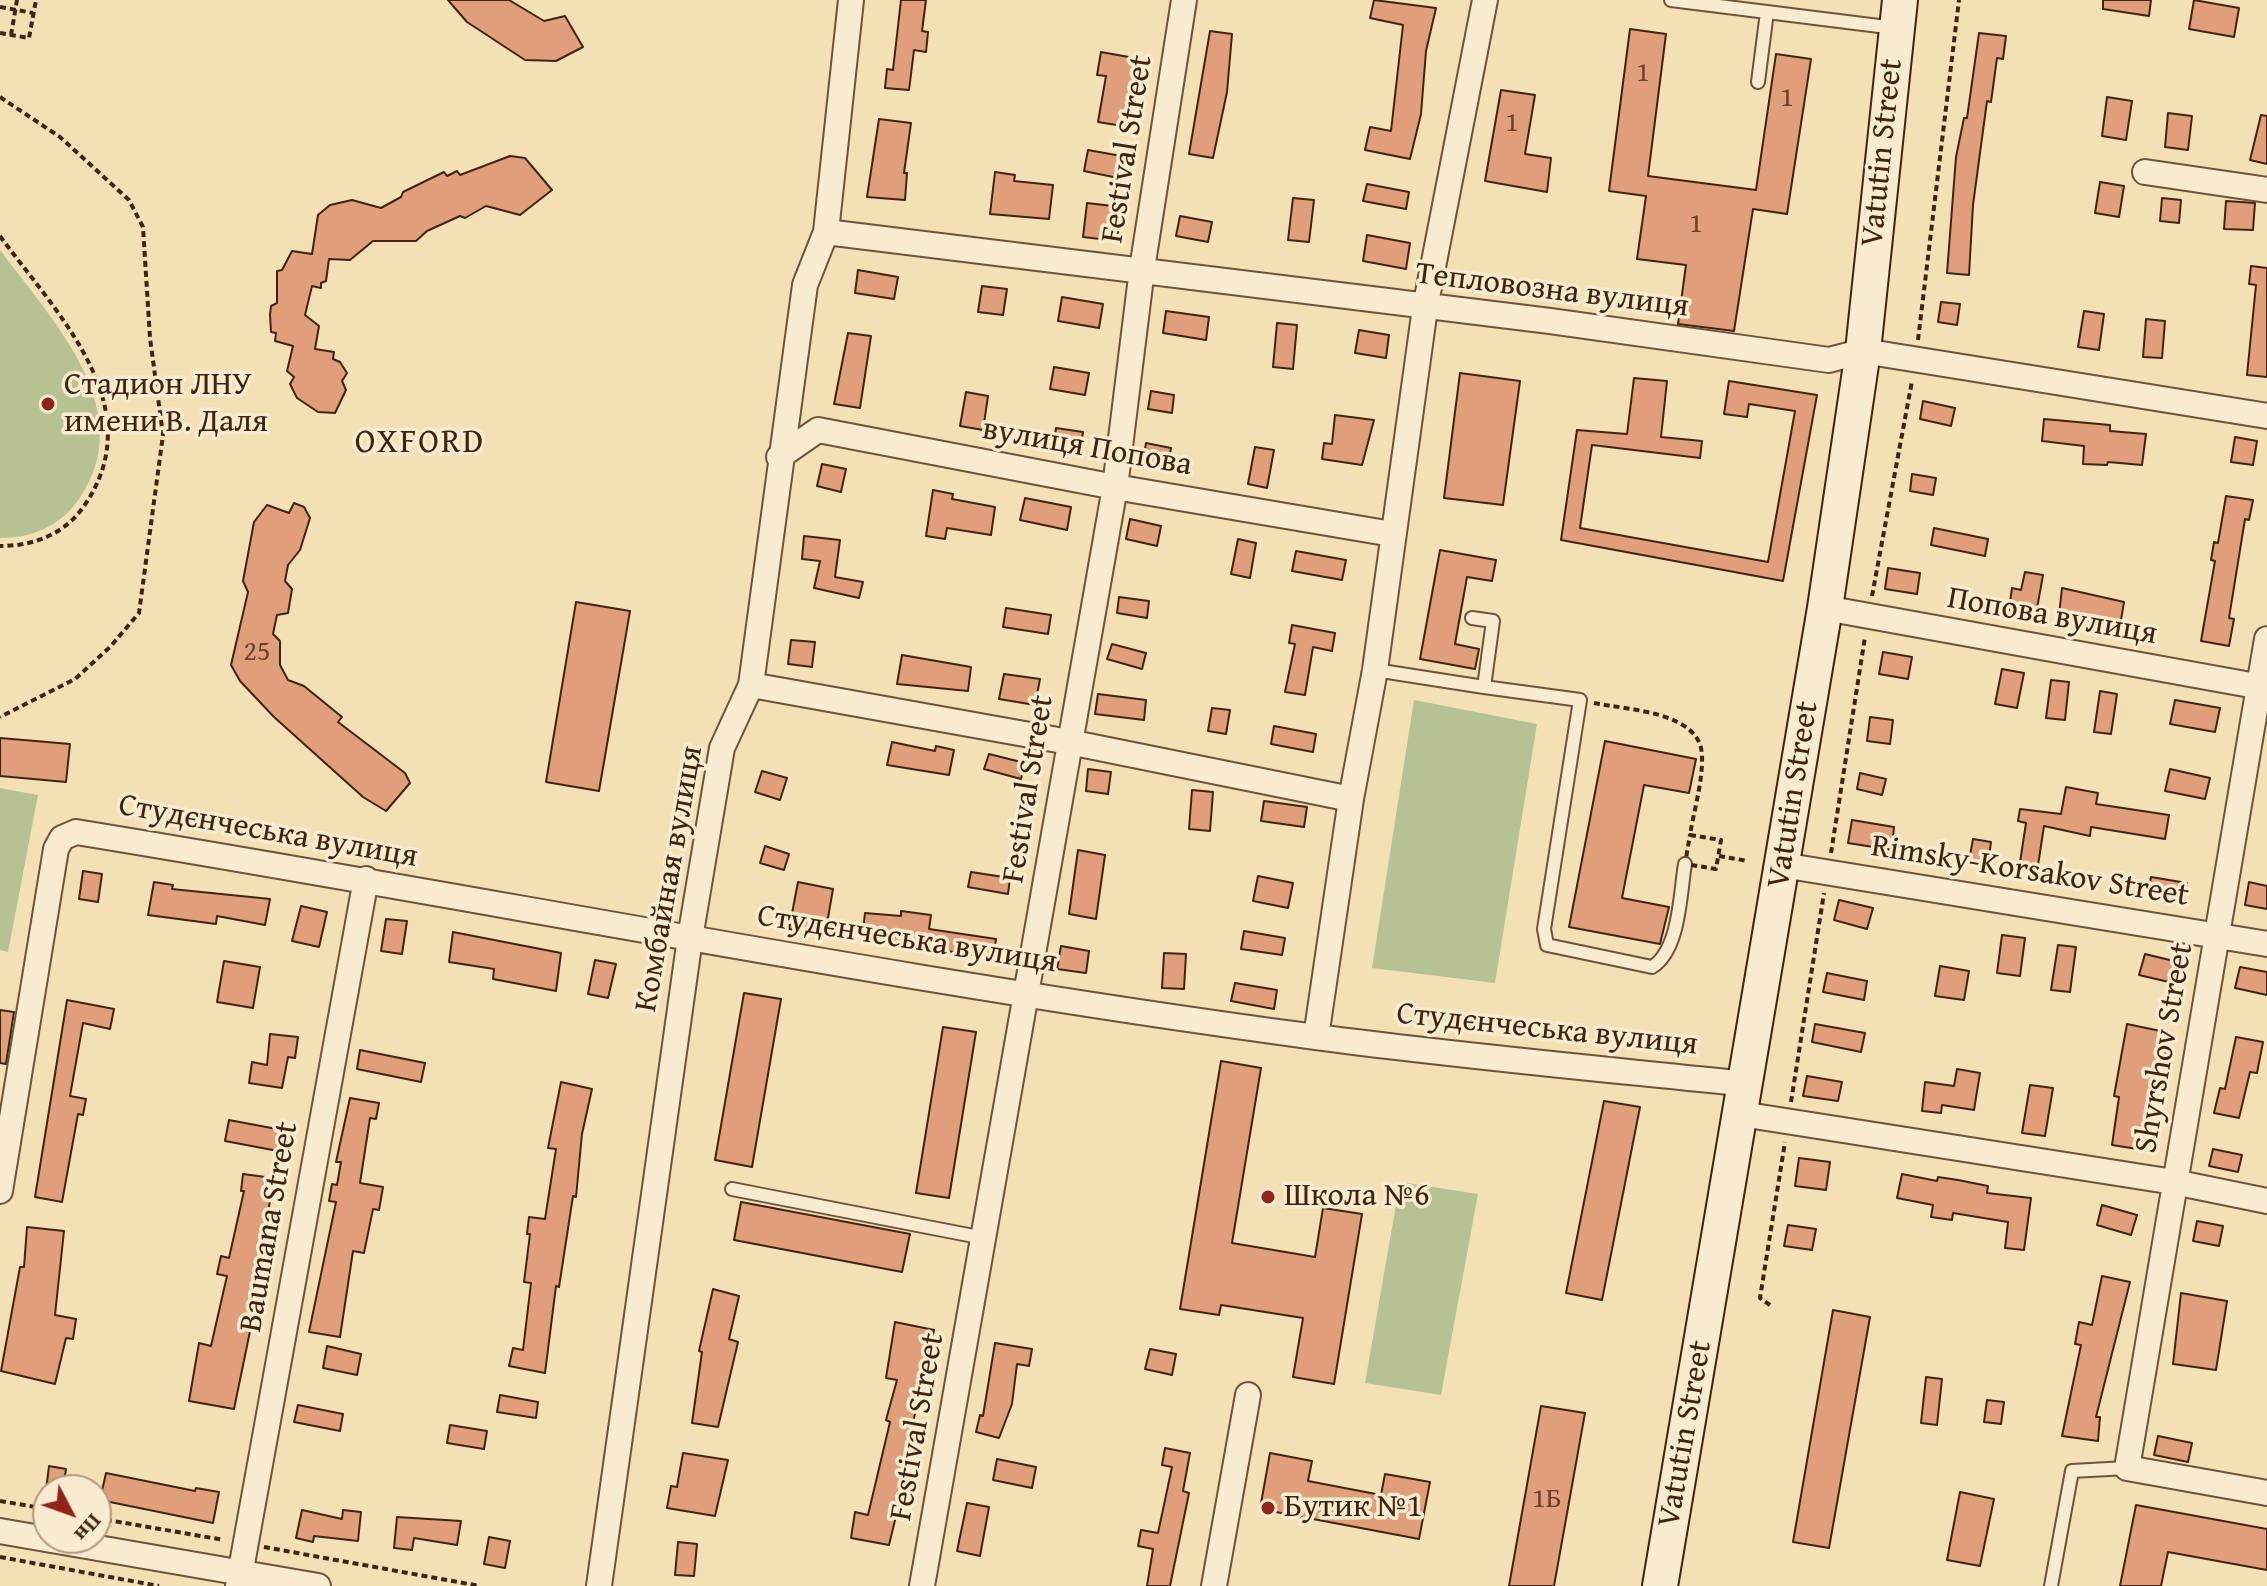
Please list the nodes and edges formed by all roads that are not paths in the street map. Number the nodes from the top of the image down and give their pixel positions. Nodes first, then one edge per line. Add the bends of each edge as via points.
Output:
1 (851, 0) edge
2 (1184, 0) edge
3 (1485, 0) edge
4 (1671, 0) edge
5 (1767, 12) junction
6 (1898, 14) edge
7 (1758, 82) dead end
8 (2145, 172) dead end
9 (2267, 190) edge
10 (826, 232) junction
11 (1142, 269) junction
12 (1425, 308) junction
13 (1863, 351) junction
14 (2267, 416) edge
15 (779, 457) junction
16 (1115, 487) junction
17 (1392, 534) junction
18 (1825, 608) junction
19 (1472, 618) dead end
20 (2267, 639) edge
21 (1375, 670) junction
22 (751, 685) junction
23 (1484, 687) junction
24 (2264, 688) edge
25 (1069, 742) junction
26 (1351, 799) junction
27 (1685, 864) road end
28 (1782, 865) junction
29 (366, 879) junction
30 (2216, 935) junction
31 (690, 938) junction
32 (2267, 944) edge
33 (1028, 992) junction
34 (1316, 1037) junction
35 (1744, 1099) junction
36 (2174, 1182) junction
37 (732, 1189) dead end
38 (0, 1191) edge
39 (2267, 1201) edge
40 (984, 1238) junction
41 (1248, 1395) dead end
42 (2127, 1468) junction
43 (2267, 1493) edge
44 (0, 1531) edge
45 (239, 1580) edge
46 (318, 1586) edge
47 (599, 1586) edge
48 (922, 1586) edge
49 (1214, 1586) edge
50 (1660, 1586) edge
51 (2051, 1586) edge

1 - 10 street, Комбайная вулиця
2 - 11 street, Festival Street
3 - 12 street
4 - 5 lane
5 - 6 lane
5 - 7 lane
6 - 13 street, Vatutin Street
8 - 9 street
10 - 11 street, Тепловозна вулиця
10 - 15 street, Комбайная вулиця via 805,285
11 - 12 street, Тепловозна вулиця
11 - 16 street, Festival Street
12 - 13 street, Тепловозна вулиця via 1829,360
12 - 17 street
13 - 14 street, Тепловозна вулиця
13 - 18 street, Vatutin Street
15 - 16 street, вулиця Попова via 818,430
15 - 22 street, Комбайная вулиця
16 - 17 street, вулиця Попова
16 - 25 street, Festival Street
17 - 21 street
18 - 24 street, Попова вулиця
18 - 28 street, Vatutin Street
19 - 23 lane via 1493,621
20 - 24 street, Shyrshov Street
21 - 23 lane
21 - 26 street
22 - 25 street
22 - 31 street, Комбайная вулиця via 722,748
23 - 27 lane via 1580,700 1544,929 1547,945 1652,967 1666,953 1671,938
24 - 30 street, Shyrshov Street
25 - 26 street
25 - 33 street, Festival Street
26 - 34 street
28 - 30 street, Rimsky-Korsakov Street
28 - 35 street, Vatutin Street
29 - 31 street, Студєнчеська вулиця
29 - 38 street, Студєнчеська вулиця via 76,832 62,838 56,849
29 - 45 street, Baumana Street
30 - 32 street, Rimsky-Korsakov Street
30 - 36 street, Shyrshov Street
31 - 33 street, Студєнчеська вулиця
31 - 47 street, Комбайная вулиця
33 - 34 street, Студєнчеська вулиця
33 - 40 street, Festival Street
34 - 35 street, Студєнчеська вулиця
35 - 36 street, Студєнчеська вулиця via 1788,1121
35 - 50 street, Vatutin Street
36 - 39 street, Студєнчеська вулиця
36 - 42 street, Shyrshov Street
37 - 40 lane
40 - 48 street, Festival Street
41 - 49 street
42 - 43 street
42 - 51 lane via 2072,1471
44 - 45 street
45 - 46 street

